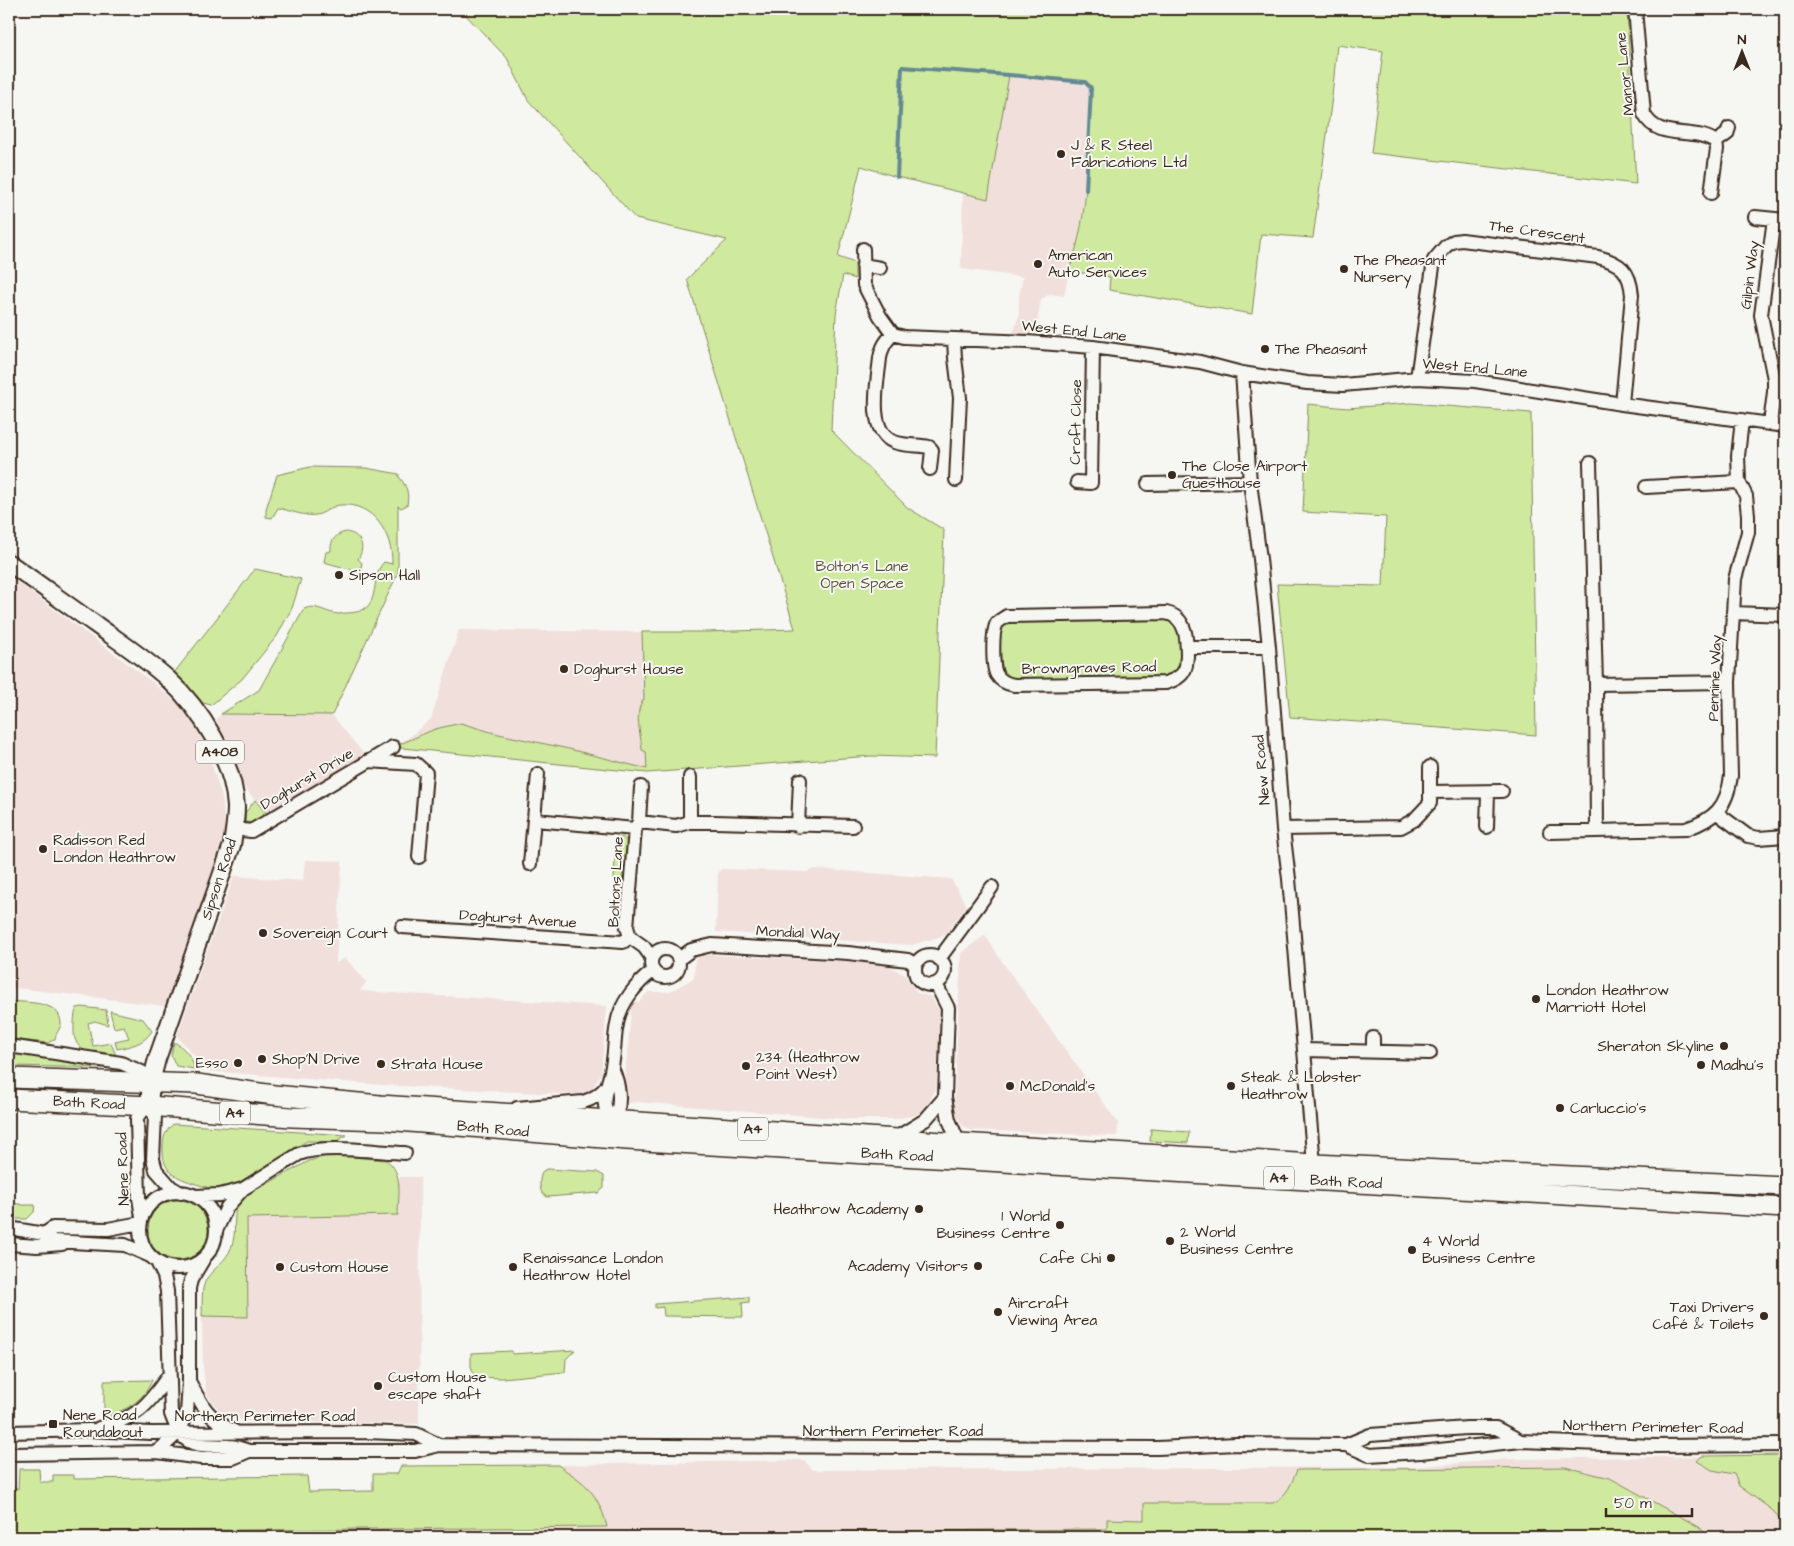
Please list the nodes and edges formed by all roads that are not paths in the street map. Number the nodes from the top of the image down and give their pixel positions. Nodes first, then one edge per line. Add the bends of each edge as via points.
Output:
1 (1635, 9) edge
2 (1728, 128) dead end
3 (1716, 142) junction
4 (1711, 193) dead end
5 (1756, 218) dead end
6 (1779, 220) edge
7 (863, 249) dead end
8 (863, 265) junction
9 (880, 268) dead end
10 (893, 334) junction
11 (954, 339) junction
12 (1093, 348) junction
13 (1242, 373) junction
14 (1417, 378) junction
15 (1622, 404) junction
16 (1742, 420) junction
17 (1770, 424) junction
18 (1785, 426) edge
19 (1590, 463) dead end
20 (930, 469) dead end
21 (956, 480) dead end
22 (1077, 482) dead end
23 (1250, 482) junction
24 (1739, 482) junction
25 (1148, 484) dead end
26 (1646, 487) dead end
27 (9, 563) edge
28 (1733, 614) junction
29 (1785, 615) edge
30 (1187, 647) junction
31 (1269, 647) junction
32 (1730, 682) junction
33 (1596, 684) junction
34 (393, 747) dead end
35 (368, 761) junction
36 (1430, 767) dead end
37 (538, 774) dead end
38 (690, 777) dead end
39 (800, 780) dead end
40 (641, 787) dead end
41 (1502, 791) dead end
42 (1430, 792) junction
43 (1488, 792) junction
44 (1717, 812) junction
45 (535, 820) junction
46 (690, 822) junction
47 (637, 825) junction
48 (798, 826) junction
49 (853, 826) dead end
50 (1487, 827) dead end
51 (235, 829) junction
52 (1283, 829) junction
53 (1597, 830) junction
54 (1550, 832) dead end
55 (1785, 836) edge
56 (419, 857) dead end
57 (530, 864) dead end
58 (992, 887) dead end
59 (402, 927) dead end
60 (630, 937) junction
61 (679, 959) junction
62 (939, 959) junction
63 (653, 965) junction
64 (916, 965) junction
65 (936, 984) junction
66 (1373, 1038) dead end
67 (9, 1046) edge
68 (1304, 1050) junction
69 (1373, 1052) junction
70 (1430, 1053) dead end
71 (612, 1067) junction
72 (9, 1078) edge
73 (151, 1082) junction
74 (607, 1086) junction
75 (945, 1097) junction
76 (9, 1099) edge
77 (149, 1106) junction
78 (492, 1111) junction
79 (612, 1129) junction
80 (894, 1139) junction
81 (959, 1143) junction
82 (405, 1153) dead end
83 (1314, 1164) junction
84 (1785, 1186) edge
85 (243, 1189) junction
86 (181, 1193) junction
87 (195, 1196) junction
88 (1785, 1208) edge
89 (141, 1220) junction
90 (9, 1228) edge
91 (216, 1231) junction
92 (44, 1234) junction
93 (69, 1243) junction
94 (9, 1244) edge
95 (155, 1260) junction
96 (203, 1260) junction
97 (169, 1375) junction
98 (189, 1380) junction
99 (90, 1430) junction
100 (9, 1432) edge
101 (179, 1432) junction
102 (236, 1432) junction
103 (1521, 1441) junction
104 (439, 1445) junction
105 (1346, 1445) junction
106 (1785, 1445) edge
107 (249, 1451) junction
108 (157, 1452) junction
109 (9, 1454) edge

1 - 3 street, Manor Lane via 1647,121 1659,129 1706,136
2 - 3 street via 1727,134
3 - 4 street
5 - 6 street, Gilpin Way
6 - 17 street, Gilpin Way via 1761,315 1774,380
7 - 8 street
8 - 9 street
8 - 10 street via 864,285
10 - 11 street, West End Lane
10 - 20 street via 885,342 880,358 876,415 879,427 893,441 929,447 932,450
11 - 12 street, West End Lane
11 - 21 street via 960,398
12 - 13 street, West End Lane via 1200,362
12 - 22 street, Croft Close via 1091,483
13 - 14 street, West End Lane via 1343,385
13 - 23 street, New Road
14 - 15 street, West End Lane via 1475,381
14 - 15 street, The Crescent via 1434,260 1454,241 1477,241 1598,257 1610,260 1625,271 1632,295
15 - 16 street, West End Lane
16 - 17 street, West End Lane
16 - 24 street, Pennine Way
17 - 18 street, West End Lane
19 - 33 street
23 - 25 street
23 - 31 street, New Road
24 - 26 street
24 - 28 street, Pennine Way via 1746,496 1748,532 1735,579
27 - 51 main road, Sipson Road / A408 via 144,659 191,704 208,728 223,760 236,805
28 - 29 street
28 - 32 street, Pennine Way
30 - 30 street, Browngraves Road via 1179,620 1166,614 1012,616 1002,619 996,627 994,663 998,677 1014,685 1166,683 1185,669
30 - 31 street
31 - 52 street, New Road
32 - 33 street
32 - 44 street, Pennine Way via 1731,776 1724,803
33 - 53 street
34 - 35 street, Doghurst Drive
35 - 51 street, Doghurst Drive via 251,831
35 - 56 street via 416,764 426,773
36 - 42 street
37 - 45 street
38 - 46 street
39 - 48 street
40 - 47 street, Boltons Lane
41 - 43 street
42 - 43 street
42 - 52 street via 1430,802 1414,820 1401,827
43 - 50 street
44 - 53 street, Pennine Way via 1704,823 1686,829
44 - 55 street via 1748,836
45 - 47 street, Boltons Lane
45 - 57 street
46 - 47 street, Boltons Lane via 676,826
46 - 48 street, Boltons Lane
47 - 60 street, Boltons Lane via 627,927
48 - 49 street, Boltons Lane
51 - 73 main road, Sipson Road / A408 via 219,886 168,1025
52 - 68 street, New Road
53 - 54 street, Pennine Way
58 - 62 street
59 - 60 street, Doghurst Avenue via 623,942
60 - 63 street, Boltons Lane via 644,947
61 - 63 street via 666,949 657,951
61 - 63 street via 677,971 670,976 661,977
61 - 64 street, Mondial Way via 690,950 712,945 848,952 908,960
62 - 64 street via 926,956
62 - 65 street via 945,970
63 - 71 street via 631,993 617,1021
64 - 65 street via 918,979 926,984
65 - 75 street via 948,1008
66 - 69 street
67 - 73 street via 121,1063 142,1072
68 - 69 street
68 - 83 street, New Road
69 - 70 street
71 - 74 street
71 - 79 street via 619,1103
72 - 73 highway, Bath Road / A4
73 - 77 main road, Sipson Road / A408
73 - 78 highway, Bath Road / A4 via 197,1084 380,1105
74 - 78 street, Bath Road via 601,1094 583,1102
74 - 79 street via 604,1105
75 - 80 street via 925,1120
75 - 81 street via 949,1120
76 - 77 highway, Bath Road / A4
77 - 79 highway, Bath Road / A4 via 292,1117
77 - 86 street, Nene Road via 155,1116 152,1159 156,1170
77 - 89 street, Nene Road via 137,1119
78 - 79 highway, Bath Road / A4
79 - 80 highway, Bath Road / A4
79 - 88 highway, Bath Road / A4
80 - 81 highway, Bath Road / A4
81 - 83 highway, Bath Road / A4
82 - 85 street via 308,1151
83 - 84 highway, Bath Road / A4
85 - 87 street via 220,1196
85 - 91 street via 227,1207
86 - 87 street
86 - 89 street via 160,1196 148,1206
87 - 91 street via 211,1210
89 - 92 street via 108,1229 53,1228
89 - 95 street via 141,1239
90 - 92 street
91 - 96 street via 213,1248
92 - 93 street via 53,1241
93 - 94 street
93 - 95 street via 125,1245
95 - 96 street via 176,1268 190,1267
95 - 97 street via 164,1276 167,1291
96 - 98 street via 189,1288
97 - 99 street via 139,1412 120,1422
97 - 101 street via 171,1414
98 - 101 street via 187,1414
98 - 102 street via 206,1411 222,1426
99 - 100 street
99 - 101 street, Northern Perimeter Road
101 - 102 street, Northern Perimeter Road
101 - 107 street via 193,1444 232,1446
101 - 108 street
102 - 104 street, Northern Perimeter Road via 416,1434
103 - 105 street, Northern Perimeter Road via 1392,1455 1369,1455
103 - 105 street, Northern Perimeter Road via 1496,1428 1466,1428 1370,1435
103 - 106 street, Northern Perimeter Road via 1656,1446
104 - 105 street, Northern Perimeter Road via 1138,1448 1236,1444
104 - 107 street, Northern Perimeter Road via 415,1451
107 - 108 street, Northern Perimeter Road via 234,1458 201,1458
108 - 109 street, Northern Perimeter Road

